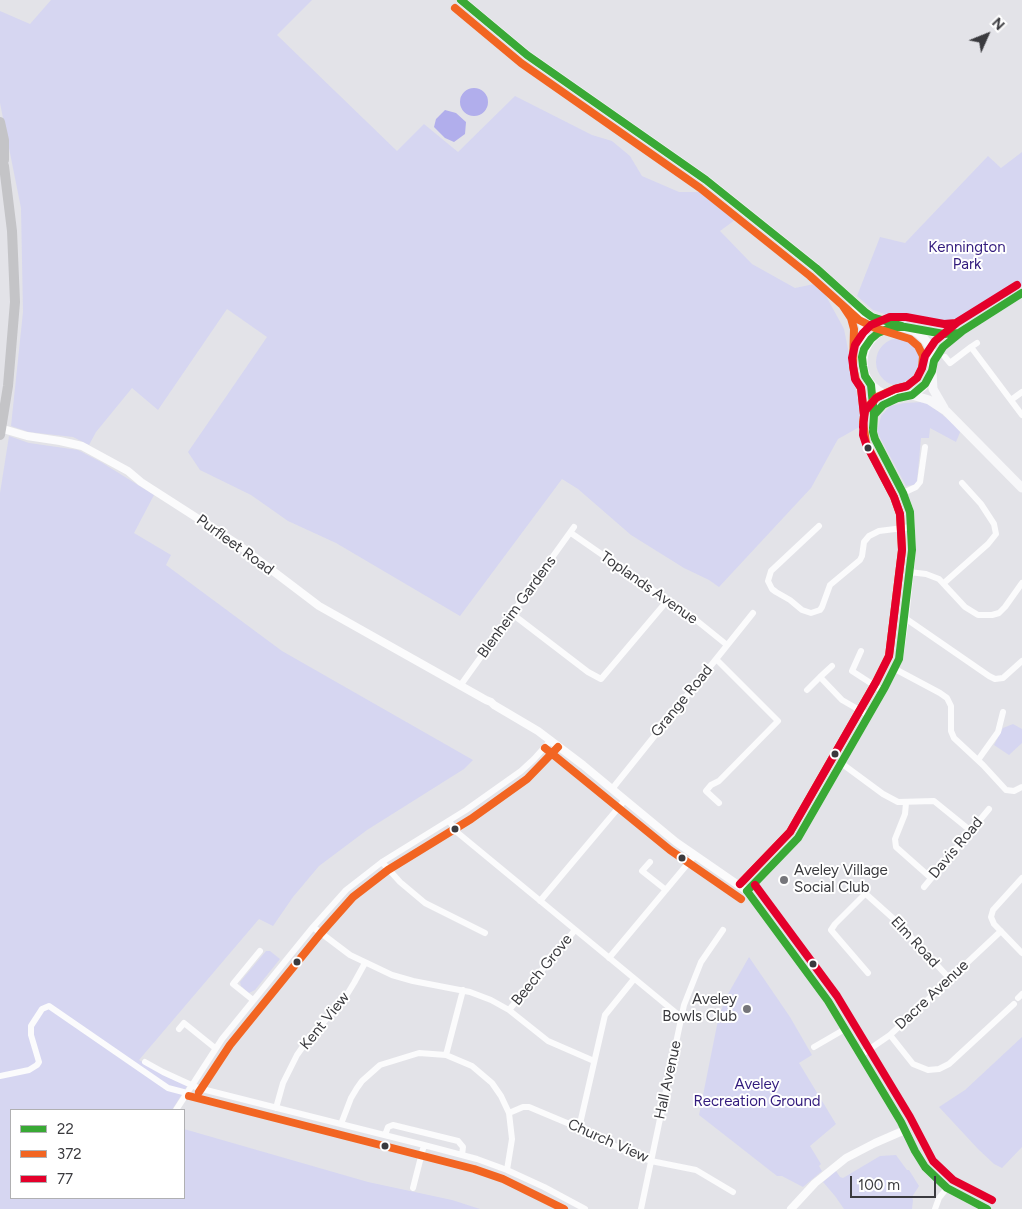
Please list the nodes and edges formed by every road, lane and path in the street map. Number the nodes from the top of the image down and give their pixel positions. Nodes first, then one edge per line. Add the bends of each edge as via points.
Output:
1 (461, 0) edge
2 (0, 122) edge
3 (0, 154) edge
4 (4, 166) junction
5 (1022, 294) edge
6 (853, 303) junction
7 (899, 326) junction
8 (914, 330) junction
9 (959, 332) junction
10 (977, 343) dead end
11 (971, 347) junction
12 (864, 350) junction
13 (945, 357) dead end
14 (934, 361) junction
15 (932, 371) junction
16 (871, 385) junction
17 (1022, 392) edge
18 (912, 395) junction
19 (898, 398) junction
20 (1011, 400) junction
21 (946, 411) junction
22 (874, 415) junction
23 (1022, 415) edge
24 (0, 428) edge
25 (0, 434) edge
26 (925, 447) dead end
27 (962, 483) dead end
28 (1022, 488) edge
29 (903, 493) junction
30 (819, 526) dead end
31 (912, 527) junction
32 (572, 530) joint
33 (909, 572) junction
34 (944, 583) junction
35 (1022, 583) edge
36 (667, 601) junction
37 (511, 613) junction
38 (753, 613) dead end
39 (905, 618) junction
40 (726, 645) junction
41 (861, 651) dead end
42 (716, 659) junction
43 (832, 666) dead end
44 (1020, 666) edge
45 (895, 669) junction
46 (820, 677) junction
47 (460, 686) junction
48 (807, 690) dead end
49 (882, 691) junction
50 (1003, 712) dead end
51 (868, 715) junction
52 (551, 740) junction
53 (978, 760) junction
54 (841, 763) junction
55 (1022, 787) edge
56 (612, 789) junction
57 (625, 800) junction
58 (719, 803) dead end
59 (906, 803) junction
60 (989, 809) dead end
61 (449, 821) junction
62 (971, 831) junction
63 (695, 856) junction
64 (382, 862) junction
65 (650, 862) dead end
66 (931, 878) junction
67 (1022, 878) edge
68 (857, 886) dead end
69 (924, 887) dead end
70 (666, 890) junction
71 (747, 891) junction
72 (865, 894) junction
73 (540, 901) junction
74 (313, 927) junction
75 (575, 930) junction
76 (723, 930) dead end
77 (1001, 931) junction
78 (485, 933) dead end
79 (260, 951) dead end
80 (1022, 954) edge
81 (609, 958) junction
82 (365, 963) junction
83 (868, 973) dead end
84 (634, 979) junction
85 (950, 979) junction
86 (462, 990) junction
87 (253, 1000) junction
88 (1014, 1004) dead end
89 (510, 1010) junction
90 (681, 1018) junction
91 (179, 1029) dead end
92 (846, 1029) junction
93 (890, 1034) junction
94 (814, 1047) dead end
95 (215, 1048) junction
96 (446, 1055) junction
97 (861, 1055) junction
98 (594, 1061) junction
99 (145, 1062) dead end
100 (0, 1076) edge
101 (191, 1086) junction
102 (187, 1093) junction
103 (276, 1108) junction
104 (177, 1109) edge
105 (509, 1113) junction
106 (341, 1124) junction
107 (579, 1128) junction
108 (905, 1130) junction
109 (385, 1135) junction
110 (424, 1145) junction
111 (462, 1155) junction
112 (651, 1161) junction
113 (507, 1170) junction
114 (413, 1188) dead end
115 (947, 1188) junction
116 (733, 1192) dead end
117 (585, 1209) edge
118 (641, 1209) edge
119 (791, 1209) edge
120 (935, 1209) edge
121 (987, 1209) edge

1 - 6 main road via 527,55 706,180 816,268
2 - 4 highway
3 - 4 highway
4 - 25 highway via 12,231 14,302 8,386
5 - 9 street
6 - 7 main road via 872,317
6 - 12 main road via 863,321
7 - 8 main road
7 - 12 main road via 878,333
8 - 9 street via 944,334
8 - 14 main road via 930,345
9 - 14 street
10 - 11 street
11 - 13 street via 950,363
11 - 20 street
12 - 16 main road via 862,366
14 - 15 main road
15 - 18 main road via 925,384
15 - 21 main road via 933,389
16 - 19 main road via 886,395
16 - 22 street
17 - 20 street
18 - 19 main road
18 - 21 main road via 929,400
19 - 22 street via 883,405
20 - 23 street
21 - 28 main road
22 - 29 street via 875,440
24 - 47 street, Purfleet Road via 82,446 113,462 236,543 319,606
26 - 29 street via 920,482
27 - 34 street via 981,504 994,524 996,534
29 - 31 street
30 - 31 street via 771,571 768,581 776,592 811,613 820,610 830,586 860,560 864,542 869,536 879,531
31 - 33 street
32 - 36 street, Toplands Avenue
32 - 37 street, Blenheim Gardens
33 - 34 street via 932,576
33 - 39 street
34 - 35 street via 970,612 978,616 999,613
36 - 37 street via 601,680
36 - 40 street, Toplands Avenue
37 - 47 street, Blenheim Gardens
38 - 40 street, Grange Road
39 - 44 street via 989,676 1003,678
39 - 45 street
40 - 42 street, Grange Road
41 - 49 street via 852,671
42 - 56 street, Grange Road
42 - 58 street via 778,720 706,791
43 - 46 street
45 - 49 street
45 - 53 street via 947,698 951,706 954,738
46 - 48 street
46 - 51 street via 842,700
47 - 52 street, Purfleet Road
49 - 51 street
50 - 53 street via 996,735
51 - 54 street
52 - 56 street
52 - 61 street via 521,771
53 - 55 street via 1006,790 1014,792
54 - 59 street via 890,799
54 - 71 street via 797,839
56 - 57 street
57 - 63 street
57 - 73 street
59 - 62 street via 934,801
59 - 66 street via 895,839 896,847
60 - 62 street, Davis Road
61 - 64 street
61 - 73 street via 458,833
62 - 66 street, Davis Road
63 - 70 street
63 - 71 street
64 - 74 street via 346,890
64 - 78 street via 425,903
65 - 70 street via 642,871
66 - 69 street, Davis Road
67 - 77 street via 992,912 992,920
68 - 72 street, Elm Road
70 - 81 street
71 - 92 street
72 - 83 street via 831,930
72 - 85 street, Elm Road via 896,920
73 - 75 street
74 - 82 street
74 - 87 street
75 - 81 street
75 - 89 street, Beech Grove
76 - 90 street, Hall Avenue via 701,962
77 - 80 street
77 - 85 street, Dacre Avenue
79 - 87 street via 234,984
81 - 84 street
82 - 86 street via 413,981
82 - 103 street, Kent View via 343,1001 297,1055 283,1083
84 - 90 street
84 - 98 street via 605,1015
85 - 93 street, Dacre Avenue
86 - 89 street
86 - 96 street
87 - 95 street
88 - 93 street via 949,1064 939,1069 928,1070 913,1064
89 - 98 street via 548,1041
90 - 112 street, Hall Avenue
91 - 95 street via 184,1023
92 - 94 street
92 - 97 street
93 - 97 street, Dacre Avenue
95 - 101 street
96 - 105 street via 484,1075 501,1096
96 - 106 street via 419,1053 380,1065 362,1081
97 - 108 street
98 - 107 street
99 - 101 street
100 - 102 street via 38,1065 31,1026 42,1009 49,1006 168,1088
101 - 102 street
101 - 103 street
102 - 104 street
103 - 106 street
105 - 107 street, Church View via 529,1107
105 - 113 street via 512,1139
106 - 109 street
107 - 112 street, Church View
108 - 115 street via 926,1167
108 - 119 street via 846,1158 815,1183
109 - 110 street
109 - 111 street via 388,1127 393,1125 458,1141 463,1147
110 - 111 street
110 - 114 street
111 - 113 street
112 - 116 street, Church View via 696,1170
112 - 118 street, Hall Avenue
113 - 117 street
115 - 120 street
115 - 121 street

